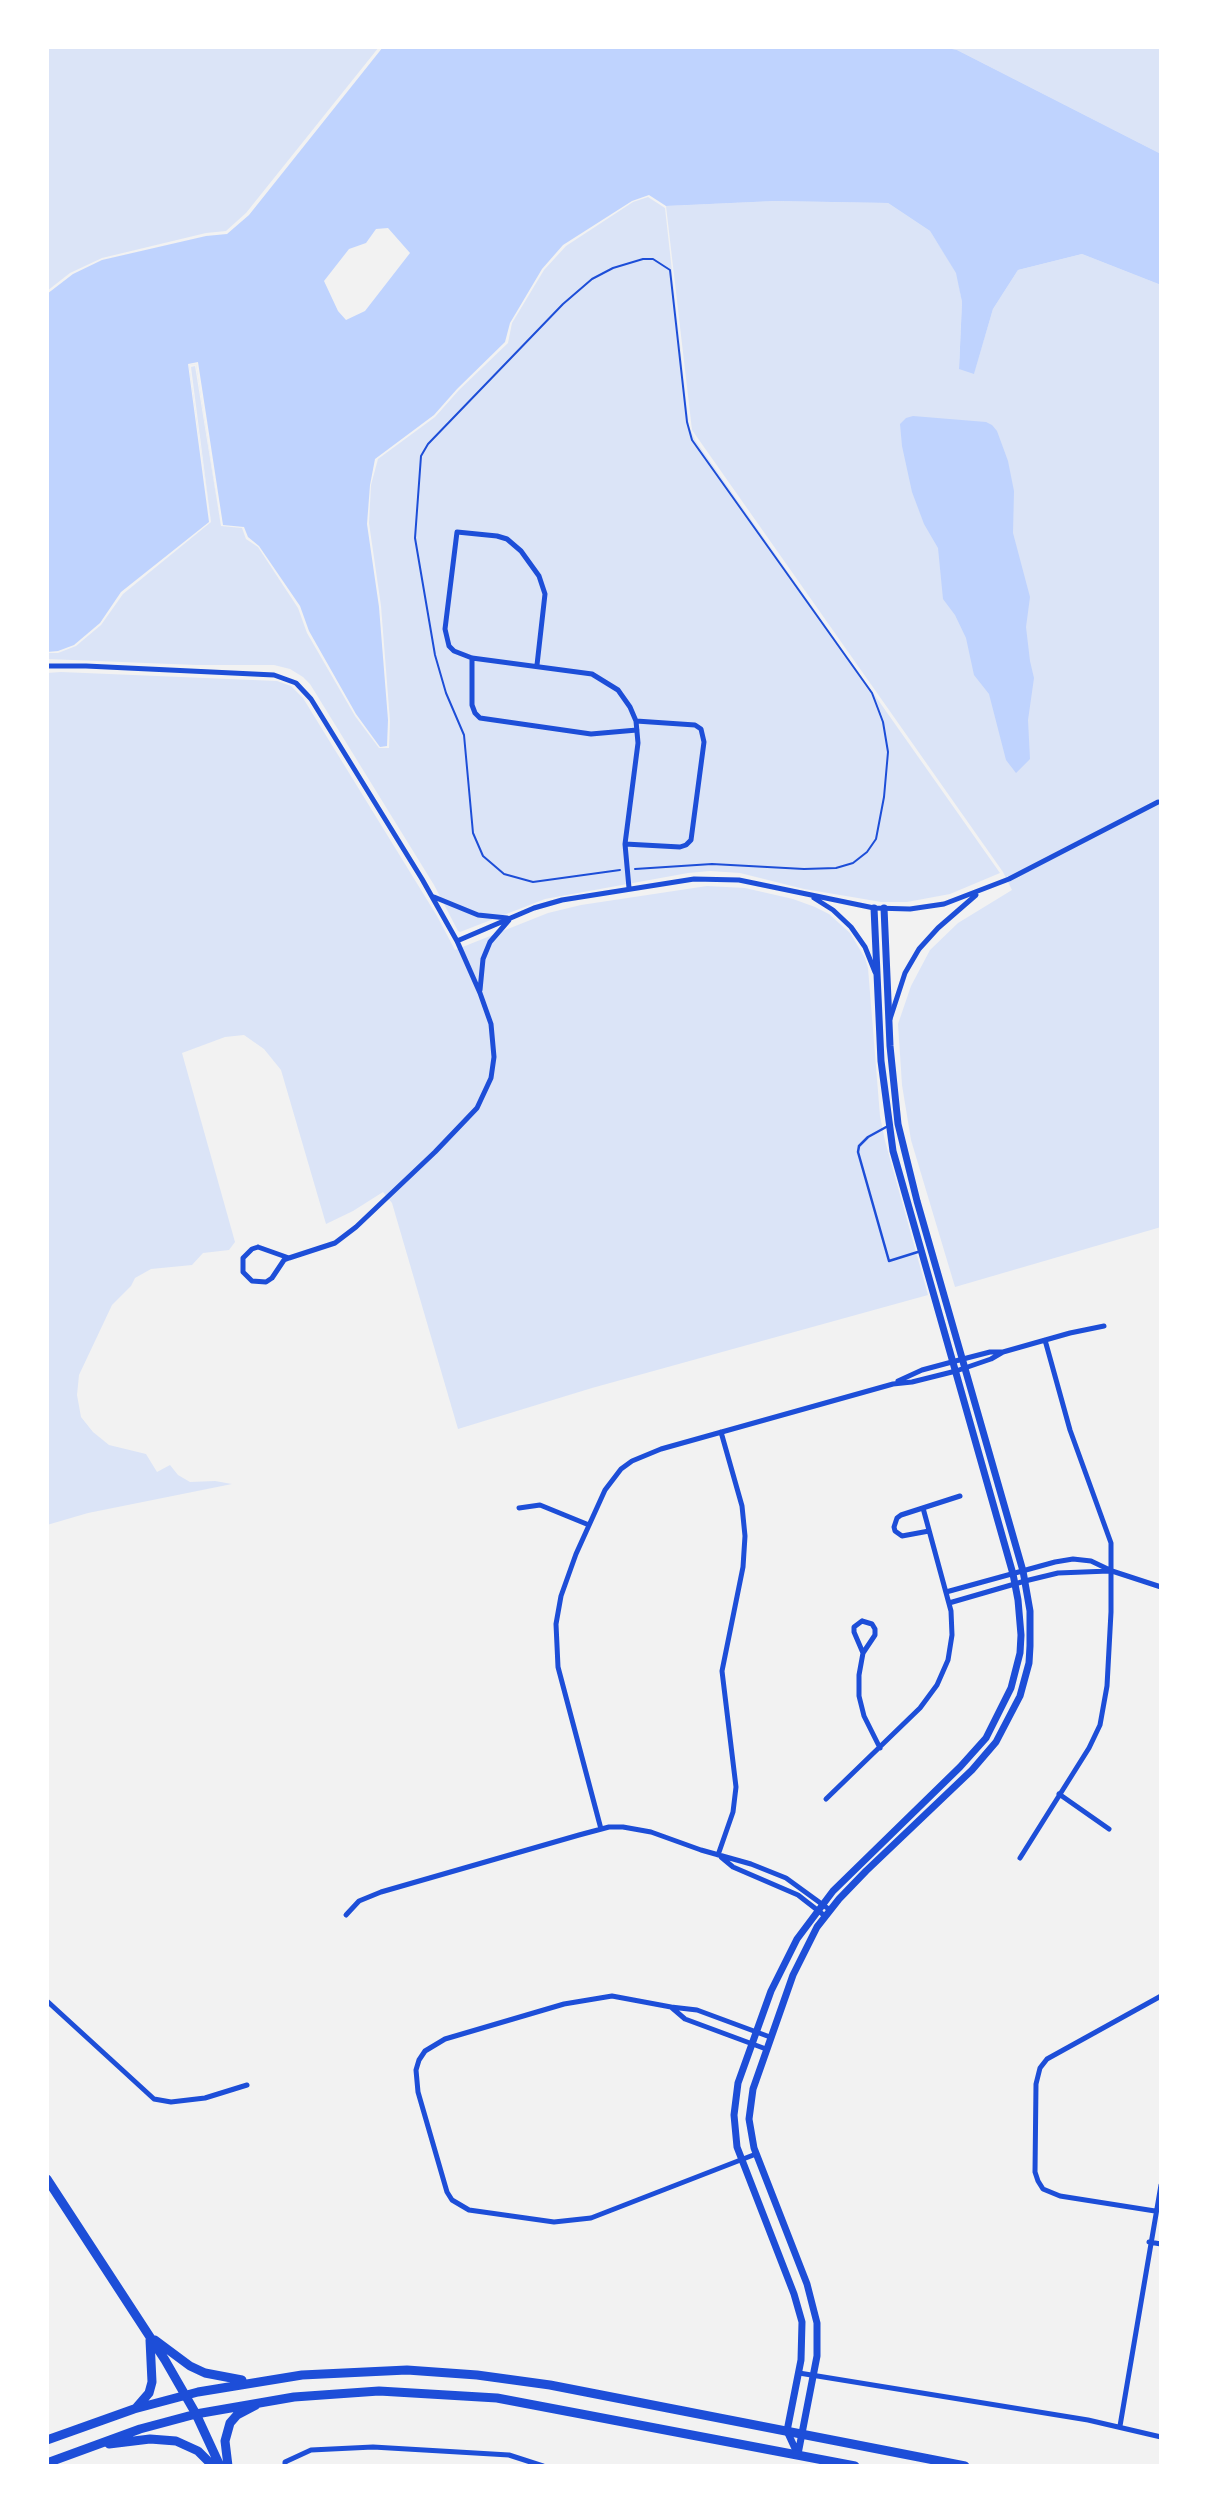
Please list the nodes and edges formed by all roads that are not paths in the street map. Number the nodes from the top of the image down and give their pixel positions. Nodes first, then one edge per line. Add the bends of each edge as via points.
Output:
1 (472, 658) junction
2 (537, 665) junction
3 (47, 666) edge
4 (636, 721) junction
5 (637, 730) junction
6 (1158, 802) dead end
7 (625, 844) junction
8 (629, 888) junction
9 (982, 890) junction
10 (808, 895) junction
11 (432, 896) junction
12 (874, 908) junction
13 (884, 908) junction
14 (511, 918) junction
15 (457, 941) junction
16 (876, 977) junction
17 (480, 992) junction
18 (889, 1025) junction
19 (898, 1124) junction
20 (888, 1126) junction
21 (931, 1248) junction
22 (921, 1251) junction
23 (289, 1258) junction
24 (1104, 1326) dead end
25 (1045, 1340) junction
26 (1003, 1352) junction
27 (963, 1359) junction
28 (953, 1362) junction
29 (965, 1368) junction
30 (956, 1371) junction
31 (893, 1384) junction
32 (721, 1433) junction
33 (960, 1496) dead end
34 (519, 1508) dead end
35 (923, 1508) junction
36 (589, 1525) junction
37 (929, 1531) junction
38 (1112, 1570) junction
39 (1023, 1571) junction
40 (1013, 1574) junction
41 (1025, 1581) junction
42 (1015, 1583) junction
43 (1161, 1587) edge
44 (946, 1592) junction
45 (949, 1603) junction
46 (863, 1653) junction
47 (880, 1748) junction
48 (1059, 1794) junction
49 (826, 1799) dead end
50 (601, 1829) junction
51 (1109, 1829) dead end
52 (718, 1855) junction
53 (1020, 1858) dead end
54 (820, 1907) junction
55 (828, 1913) junction
56 (346, 1915) dead end
57 (1161, 1996) edge
58 (47, 2001) edge
59 (671, 2007) junction
60 (756, 2032) junction
61 (771, 2038) junction
62 (751, 2044) junction
63 (766, 2049) junction
64 (247, 2085) dead end
65 (756, 2154) junction
66 (741, 2160) junction
67 (47, 2179) edge
68 (1161, 2185) edge
69 (1154, 2211) junction
70 (1150, 2242) junction
71 (1161, 2244) edge
72 (149, 2335) junction
73 (799, 2373) junction
74 (814, 2376) junction
75 (258, 2381) junction
76 (185, 2395) junction
77 (269, 2400) junction
78 (134, 2409) junction
79 (195, 2414) junction
80 (1120, 2426) junction
81 (787, 2431) junction
82 (803, 2434) junction
83 (1161, 2437) edge
84 (47, 2440) edge
85 (87, 2447) junction
86 (798, 2455) junction
87 (47, 2463) edge
88 (213, 2466) edge
89 (220, 2466) edge
90 (228, 2466) edge
91 (285, 2466) edge
92 (543, 2466) edge
93 (796, 2466) edge
94 (856, 2466) edge
95 (965, 2466) edge

1 - 2 street
1 - 2 street via 454,651 444,629 457,532 507,539 539,576 545,593
1 - 5 street via 472,705 480,718 591,734
2 - 4 street via 603,678 625,698
3 - 11 street via 274,675 296,683 311,699
4 - 5 street
4 - 7 street via 695,725 704,742 691,840 680,847
5 - 7 street
6 - 9 street
7 - 8 street
8 - 10 street via 722,878
8 - 14 street via 562,900
9 - 13 street via 927,907
9 - 18 street via 919,949 900,985
10 - 12 street
10 - 16 street via 851,927 865,947
11 - 14 street via 478,915
11 - 15 street
12 - 13 street
12 - 16 street
13 - 18 street
14 - 15 street
14 - 17 street via 483,959
15 - 17 street
16 - 20 street
17 - 23 street via 491,1024 494,1057 478,1108 356,1227 335,1243
18 - 19 street
19 - 20 street
19 - 21 street
20 - 22 street
20 - 22 lane via 862,1142 858,1152 890,1261
21 - 22 street
21 - 27 street
22 - 28 street
23 - 23 street via 266,1282 252,1281 243,1272 243,1258 252,1249
24 - 25 street
25 - 26 street
25 - 38 street via 1070,1430 1108,1533
26 - 27 street
26 - 29 street
27 - 28 street
27 - 29 street
28 - 30 street
28 - 31 street
29 - 30 street
29 - 39 street
30 - 31 street
30 - 40 street
31 - 32 street
32 - 36 street via 632,1461 612,1479
32 - 52 street via 746,1536 722,1671 736,1787
33 - 35 street
34 - 36 street via 540,1506
35 - 37 street
35 - 37 street via 897,1518 895,1531 906,1536
36 - 50 street via 561,1596 555,1638 561,1682
37 - 44 street
38 - 39 street via 1091,1560 1073,1559
38 - 41 street
38 - 43 street
38 - 48 street via 1104,1712 1089,1748
39 - 40 street
39 - 41 street
40 - 42 street
40 - 44 street
41 - 42 street
41 - 55 street via 1031,1628 1029,1663 1005,1727 972,1770
42 - 45 street
42 - 54 street via 1021,1617 1020,1653 996,1721 967,1760
44 - 45 street
45 - 47 street via 952,1635 943,1673 920,1708
46 - 46 street via 875,1635 867,1621 854,1627
46 - 47 street via 859,1696
47 - 49 street
48 - 51 street
48 - 53 street
50 - 52 street via 637,1828
50 - 56 street via 370,1896
52 - 54 street via 786,1878
54 - 55 street
54 - 60 street via 783,1964
55 - 61 street via 800,1958
57 - 69 street via 1047,2059 1036,2084 1035,2172 1043,2189 1060,2196
58 - 64 street via 154,2099 205,2098
59 - 60 street via 697,2010
59 - 62 street via 685,2019
59 - 66 street via 625,1997 589,1998 445,2039 425,2051 416,2081 447,2192 469,2210 569,2222 591,2218
60 - 61 street
60 - 62 street
61 - 63 street
62 - 63 street
62 - 66 street via 735,2099
63 - 65 street via 750,2104
65 - 66 street
65 - 74 street via 814,2307 818,2339
66 - 73 street via 799,2308 803,2336
67 - 72 main road
68 - 69 street
69 - 70 street
70 - 71 street
70 - 80 street
72 - 75 main road via 205,2373
72 - 76 main road
72 - 78 main road via 152,2382 149,2393
73 - 74 street
73 - 81 street
74 - 80 street
74 - 82 street
75 - 76 main road
75 - 81 main road via 362,2371 477,2375
76 - 78 main road
76 - 79 main road
77 - 79 main road
77 - 86 main road via 379,2391 474,2395
77 - 90 main road via 230,2423 225,2441
78 - 84 main road
79 - 85 main road
79 - 89 main road
80 - 83 street
81 - 82 main road
81 - 86 street
82 - 86 street
82 - 95 main road
85 - 87 main road
85 - 88 main road via 163,2439 187,2445
86 - 93 street
86 - 94 main road
91 - 92 street via 311,2450 373,2446 509,2455

